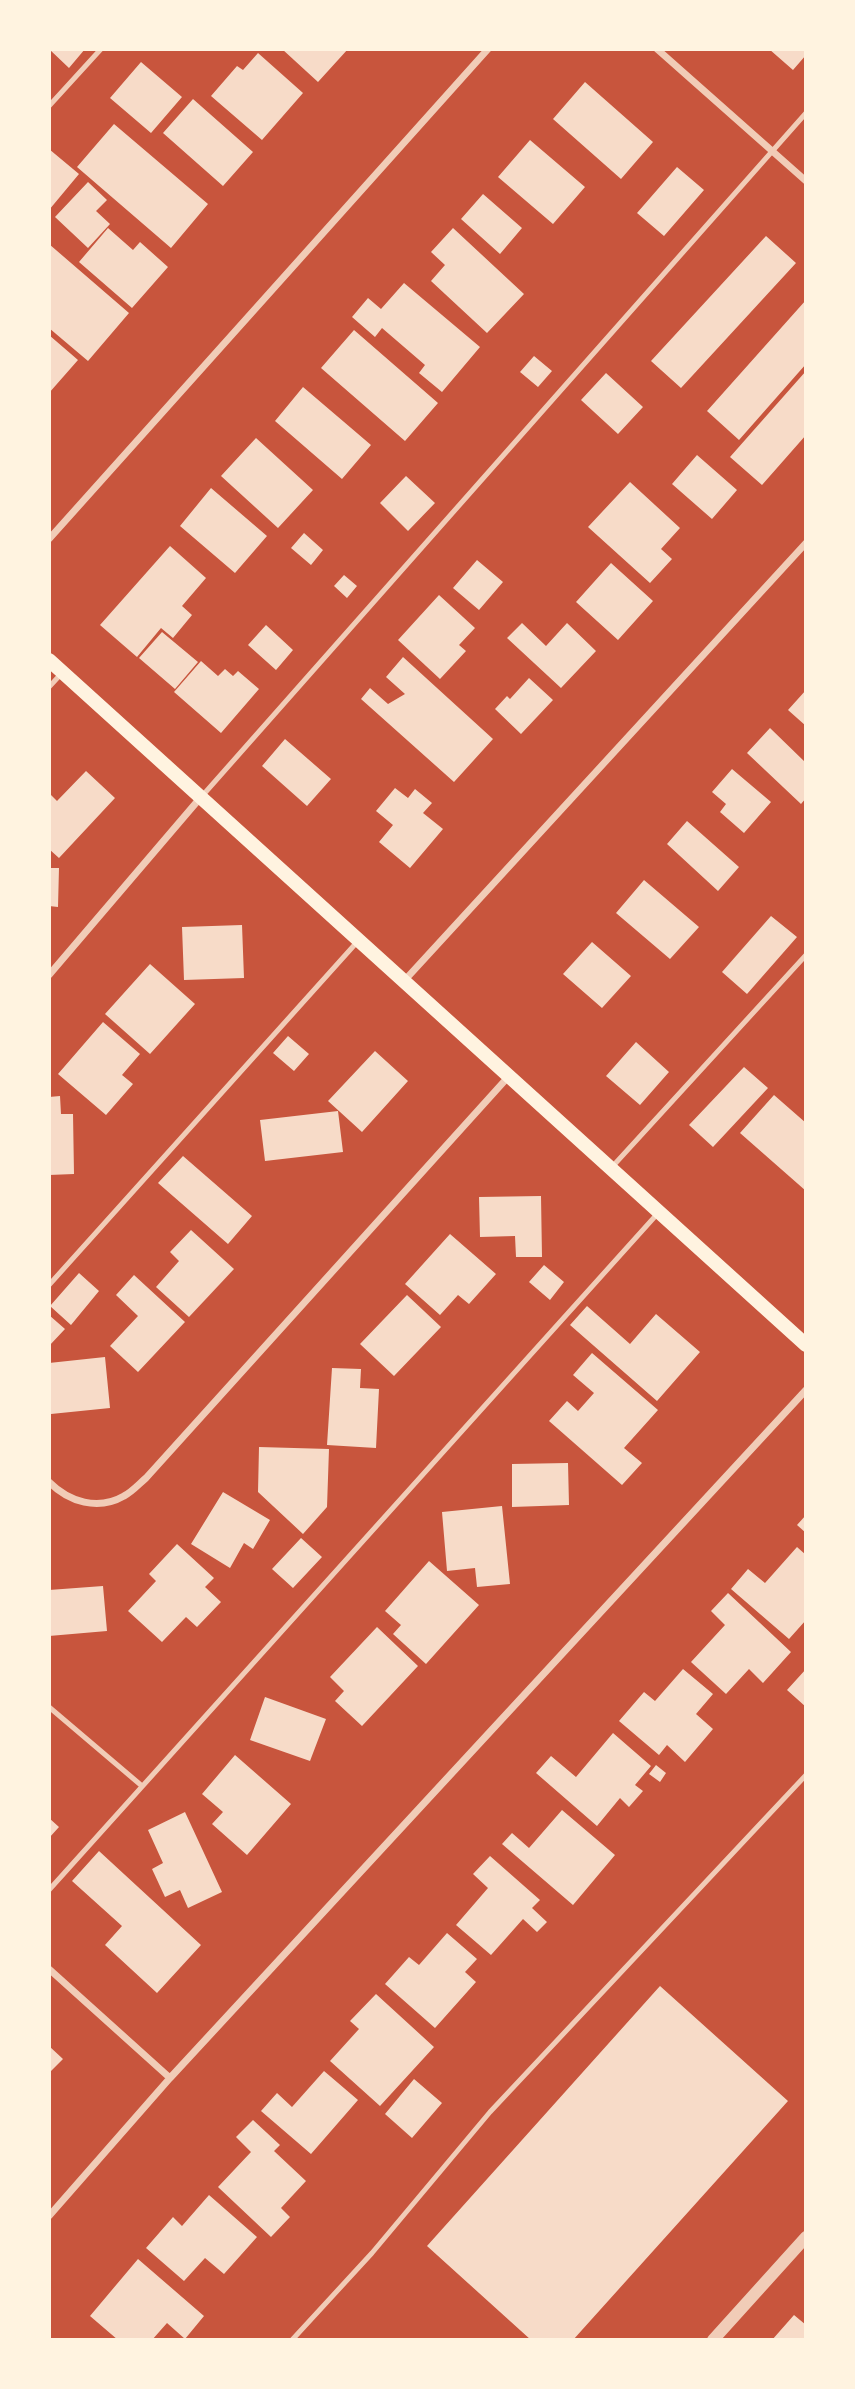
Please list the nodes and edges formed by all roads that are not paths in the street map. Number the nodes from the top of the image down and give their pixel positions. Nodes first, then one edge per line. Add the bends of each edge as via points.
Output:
1 (101, 49) edge
2 (488, 49) edge
3 (657, 49) edge
4 (49, 106) edge
5 (806, 113) edge
6 (772, 151) junction
7 (806, 181) edge
8 (49, 539) edge
9 (806, 542) edge
10 (49, 660) edge
11 (63, 673) junction
12 (49, 687) edge
13 (201, 797) junction
14 (359, 941) junction
15 (806, 955) edge
16 (49, 975) edge
17 (404, 981) junction
18 (509, 1076) junction
19 (611, 1168) junction
20 (659, 1212) junction
21 (49, 1285) edge
22 (806, 1345) edge
23 (806, 1390) edge
24 (49, 1482) edge
25 (49, 1707) edge
26 (806, 1775) edge
27 (142, 1786) junction
28 (49, 1889) edge
29 (49, 1969) edge
30 (170, 2078) junction
31 (49, 2216) edge
32 (806, 2237) edge
33 (292, 2340) edge
34 (713, 2340) edge

1 - 4 lane
2 - 8 street
3 - 6 street
5 - 6 lane
6 - 7 street
6 - 13 lane
9 - 17 street
10 - 11 main road
11 - 12 lane
11 - 13 main road
13 - 14 main road
13 - 16 street
14 - 17 main road
14 - 21 lane
15 - 19 lane
17 - 18 main road
18 - 19 main road
18 - 24 street via 146,1478 124,1496 100,1505 80,1502
19 - 20 main road
20 - 22 main road
20 - 27 lane
23 - 30 street
25 - 27 lane
26 - 33 lane via 489,2112 372,2253
27 - 28 lane
29 - 30 street
30 - 31 street
32 - 34 street

